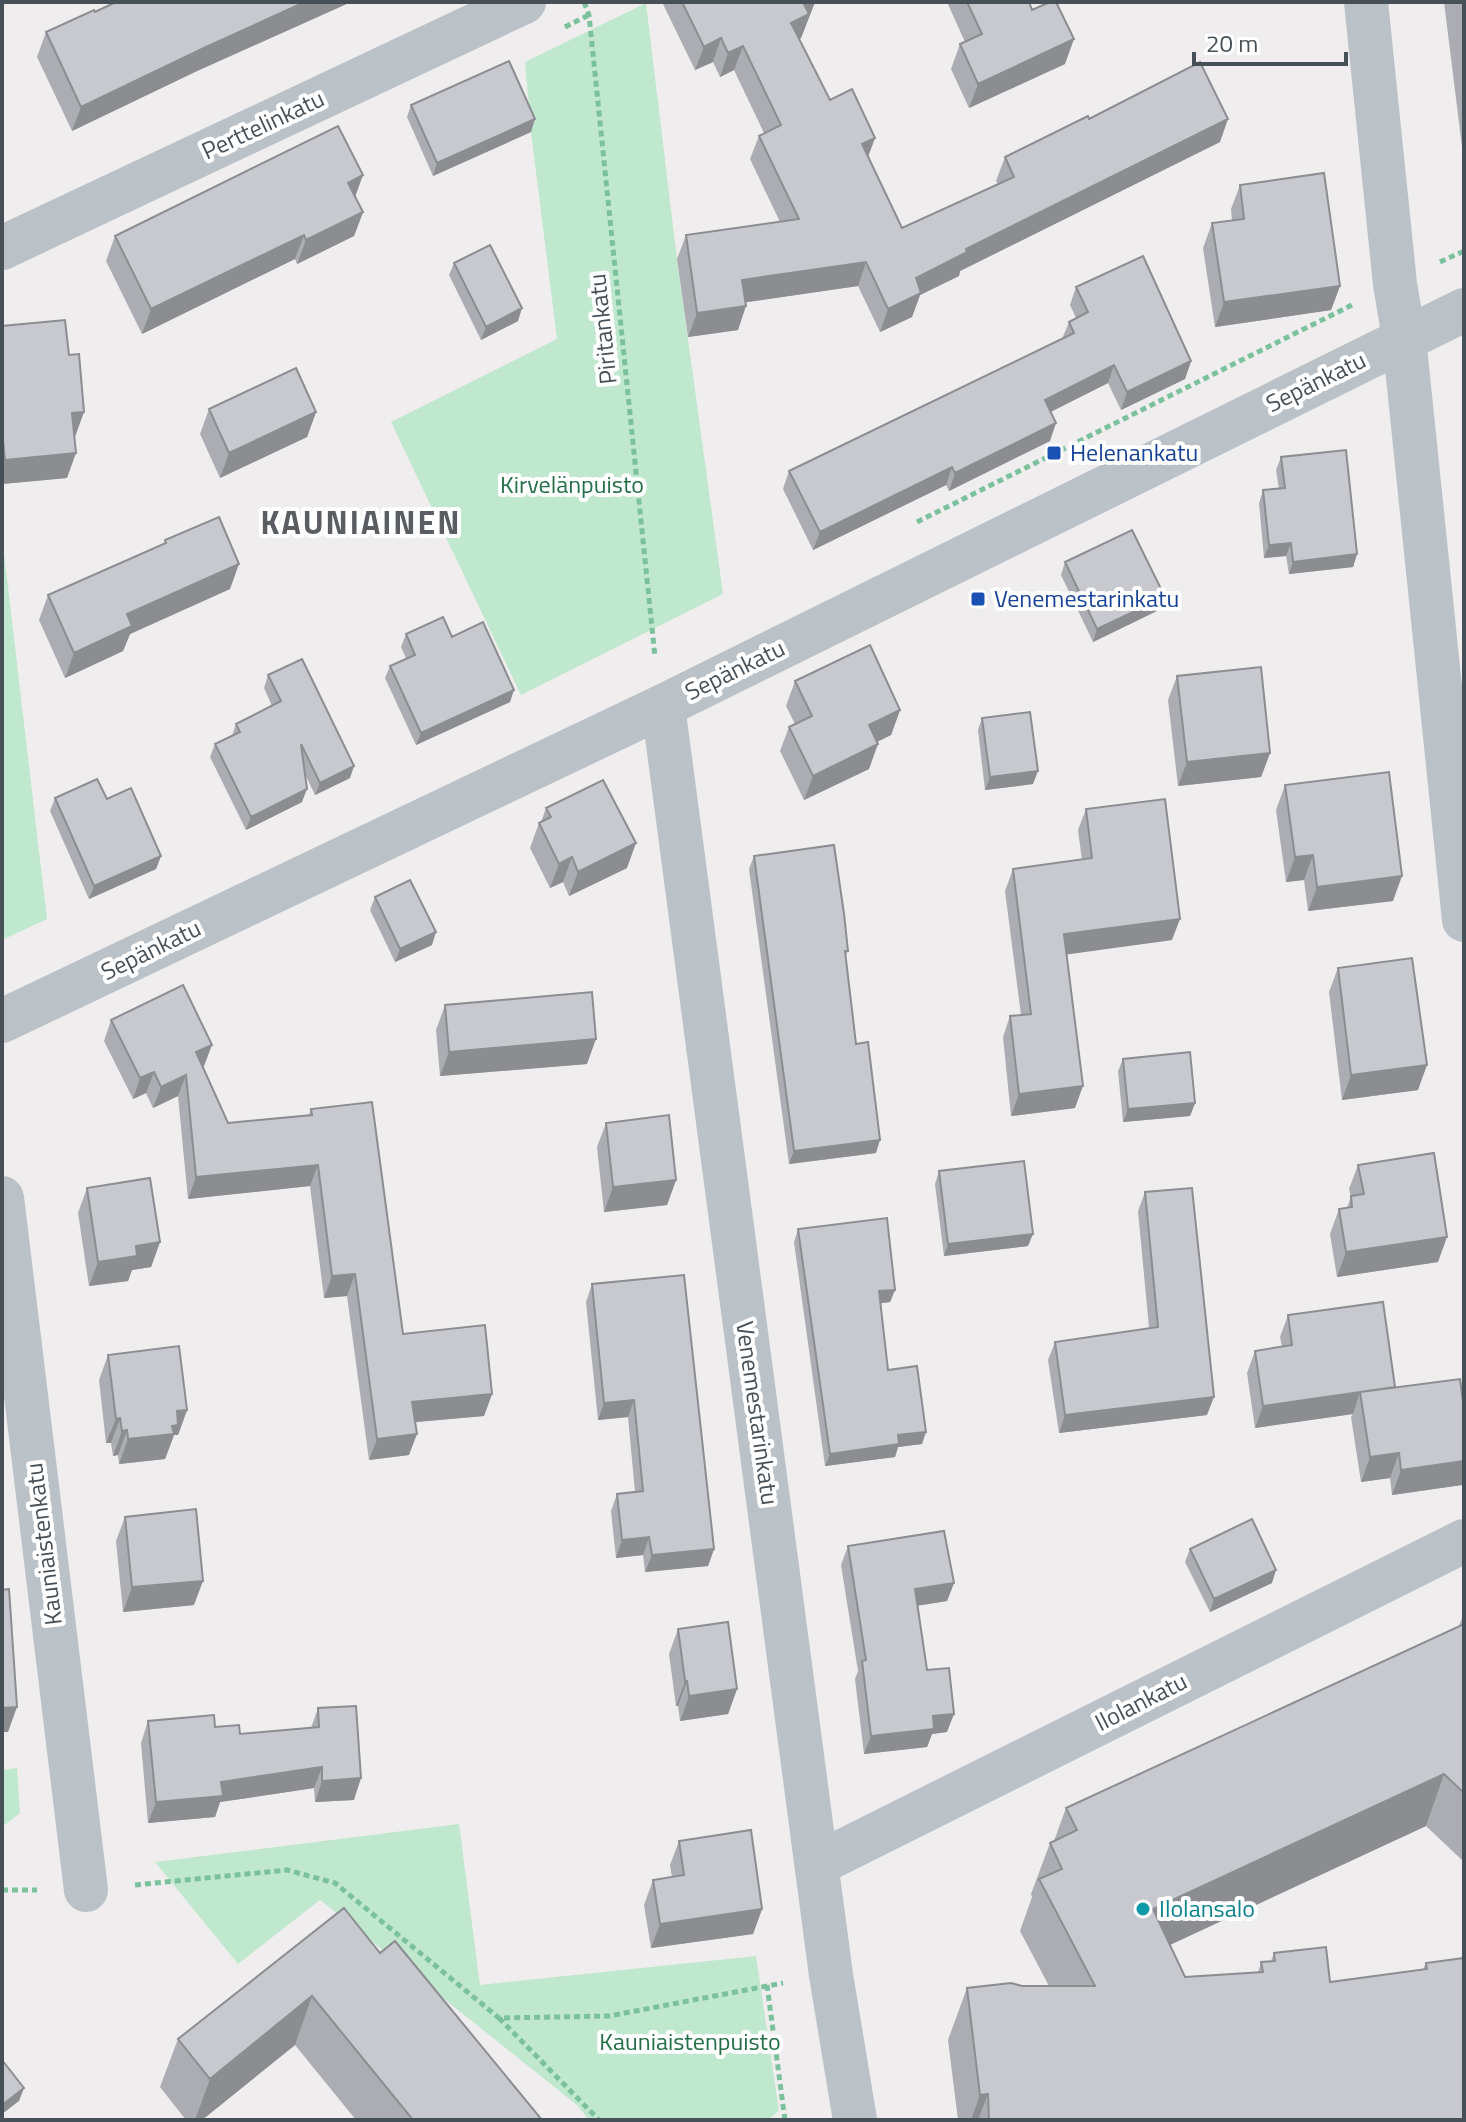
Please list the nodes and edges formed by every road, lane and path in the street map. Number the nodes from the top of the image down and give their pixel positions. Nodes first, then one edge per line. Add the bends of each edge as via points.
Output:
1 (524, 2) edge
2 (584, 2) edge
3 (1366, 2) edge
4 (2, 248) edge
5 (1464, 251) edge
6 (1395, 284) junction
7 (1464, 310) edge
8 (1404, 338) junction
9 (912, 524) dead end
10 (666, 647) dead end
11 (654, 653) junction
12 (640, 660) dead end
13 (663, 706) junction
14 (1464, 920) edge
15 (2, 1021) edge
16 (2, 1198) edge
17 (1464, 1541) edge
18 (817, 1864) junction
19 (2, 1890) edge
20 (86, 1890) junction
21 (831, 1975) junction
22 (767, 1985) junction
23 (499, 2018) junction
24 (599, 2120) edge
25 (785, 2120) edge
26 (855, 2120) edge

1 - 4 street, Perttelinkatu
2 - 11 path, Piritankatu
3 - 6 street
5 - 6 path
6 - 8 street
6 - 9 path
7 - 8 street, Sepänkatu
8 - 13 street, Sepänkatu
8 - 14 street
10 - 11 path
11 - 12 path
13 - 15 street, Sepänkatu
13 - 18 street, Venemestarinkatu
16 - 20 street, Kauniaistenkatu
17 - 18 street, Ilolankatu
18 - 21 street, Venemestarinkatu
19 - 20 path
20 - 23 path via 287,1870 335,1883
21 - 22 path
21 - 26 street, Venemestarinkatu
22 - 23 path via 609,2016
22 - 25 path
23 - 24 path

